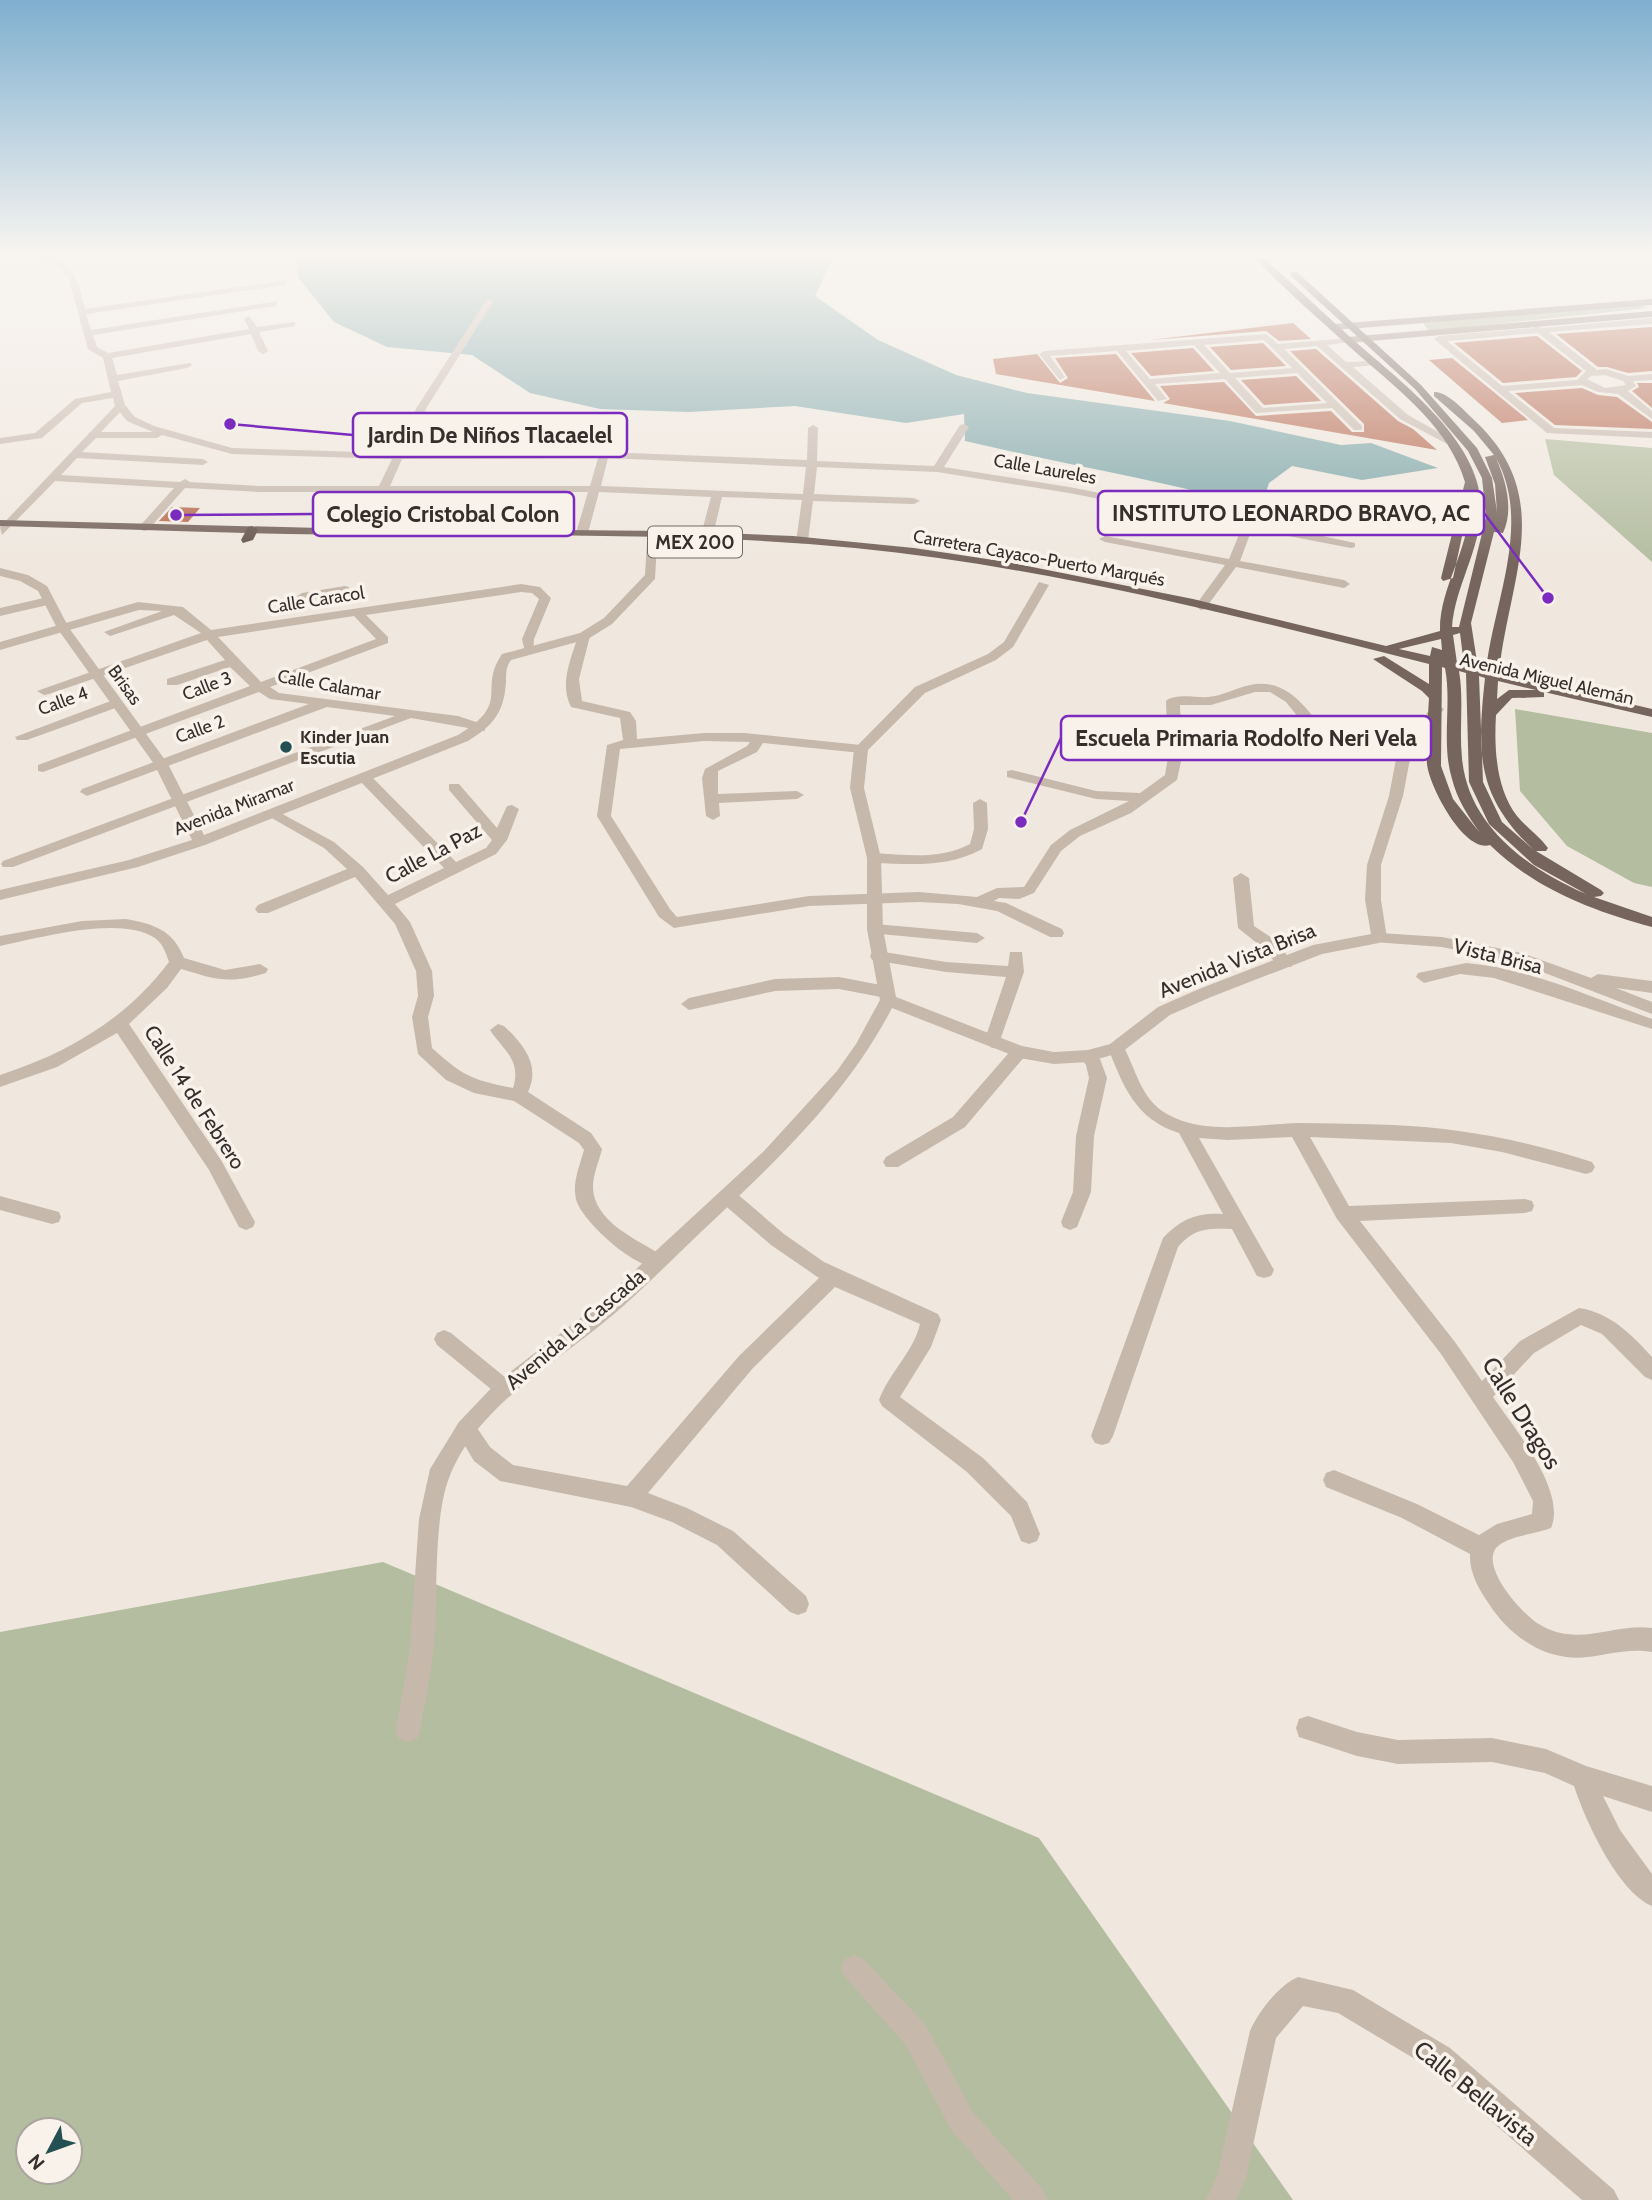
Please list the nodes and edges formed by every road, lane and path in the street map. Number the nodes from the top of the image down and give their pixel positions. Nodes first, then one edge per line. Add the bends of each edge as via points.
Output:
1 (108, 360) edge
2 (452, 360) edge
3 (1048, 360) edge
4 (1128, 360) edge
5 (1213, 360) edge
6 (1290, 360) edge
7 (1336, 360) edge
8 (1370, 360) edge
9 (1391, 360) edge
10 (1393, 360) edge
11 (1463, 360) edge
12 (1578, 360) edge
13 (1374, 363) junction
14 (187, 365) dead end
15 (1342, 365) junction
16 (1300, 370) junction
17 (1594, 372) junction
18 (1227, 376) junction
19 (1060, 377) dead end
20 (1652, 377) edge
21 (112, 379) junction
22 (1627, 379) junction
23 (1146, 382) junction
24 (1583, 382) junction
25 (1497, 389) junction
26 (1621, 391) junction
27 (117, 394) junction
28 (1412, 398) junction
29 (1161, 399) dead end
30 (1384, 400) junction
31 (1335, 405) junction
32 (120, 406) junction
33 (1652, 416) edge
34 (1450, 421) junction
35 (964, 426) dead end
36 (813, 428) dead end
37 (1358, 428) dead end
38 (95, 435) junction
39 (1652, 435) edge
40 (181, 437) junction
41 (0, 442) edge
42 (1451, 442) junction
43 (214, 447) junction
44 (604, 455) junction
45 (75, 456) junction
46 (397, 456) junction
47 (203, 462) junction
48 (812, 463) junction
49 (937, 469) junction
50 (51, 478) junction
51 (1469, 482) junction
52 (181, 486) junction
53 (593, 489) junction
54 (381, 490) junction
55 (717, 494) junction
56 (808, 496) junction
57 (914, 501) dead end
58 (1377, 516) dead end
59 (1248, 525) junction
60 (3, 528) edge
61 (144, 528) junction
62 (362, 532) junction
63 (582, 533) junction
64 (250, 535) junction
65 (708, 535) junction
66 (1297, 535) junction
67 (1105, 539) dead end
68 (802, 541) junction
69 (651, 543) junction
70 (1351, 545) dead end
71 (1233, 563) junction
72 (966, 569) junction
73 (0, 572) edge
74 (1344, 584) dead end
75 (1043, 585) junction
76 (345, 590) dead end
77 (1084, 594) dead end
78 (48, 601) junction
79 (1139, 605) dead end
80 (1199, 609) junction
81 (179, 610) junction
82 (356, 611) junction
83 (0, 612) edge
84 (313, 618) junction
85 (1437, 627) junction
86 (63, 628) junction
87 (110, 632) dead end
88 (211, 634) junction
89 (584, 636) junction
90 (1346, 639) junction
91 (1494, 644) junction
92 (0, 646) edge
93 (529, 649) junction
94 (1379, 659) junction
95 (234, 661) junction
96 (1435, 666) junction
97 (96, 674) junction
98 (1492, 679) junction
99 (172, 682) dead end
100 (256, 687) junction
101 (1537, 690) junction
102 (44, 691) dead end
103 (116, 703) junction
104 (326, 703) junction
105 (1437, 705) junction
106 (1491, 712) junction
107 (1652, 713) edge
108 (409, 714) junction
109 (1652, 722) edge
110 (480, 728) junction
111 (139, 733) junction
112 (22, 737) dead end
113 (759, 738) junction
114 (1298, 744) dead end
115 (622, 745) junction
116 (1329, 747) junction
117 (861, 749) junction
118 (1404, 754) junction
119 (161, 764) junction
120 (43, 768) dead end
121 (1012, 774) dead end
122 (365, 777) junction
123 (454, 788) dead end
124 (88, 792) dead end
125 (797, 795) dead end
126 (1145, 798) junction
127 (711, 799) junction
128 (179, 800) junction
129 (980, 803) dead end
130 (512, 809) dead end
131 (275, 814) junction
132 (713, 816) dead end
133 (500, 840) junction
134 (200, 842) junction
135 (874, 858) junction
136 (8, 864) dead end
137 (1520, 864) junction
138 (454, 869) junction
139 (358, 870) junction
140 (1562, 875) junction
141 (1241, 878) dead end
142 (0, 895) edge
143 (875, 898) junction
144 (386, 902) junction
145 (980, 902) junction
146 (263, 909) dead end
147 (1652, 911) edge
148 (1652, 922) edge
149 (875, 929) junction
150 (1056, 933) dead end
151 (977, 938) dead end
152 (1379, 938) junction
153 (0, 941) edge
154 (878, 956) junction
155 (1522, 958) junction
156 (177, 962) junction
157 (1285, 963) junction
158 (260, 969) dead end
159 (1424, 976) dead end
160 (1566, 976) junction
161 (1517, 979) junction
162 (1652, 987) edge
163 (887, 996) junction
164 (689, 1004) dead end
165 (1650, 1016) edge
166 (119, 1022) junction
167 (498, 1030) dead end
168 (992, 1042) junction
169 (1116, 1048) junction
170 (1019, 1052) junction
171 (1088, 1056) junction
172 (0, 1081) edge
173 (517, 1095) junction
174 (1185, 1128) junction
175 (1297, 1130) junction
176 (892, 1162) dead end
177 (1586, 1167) dead end
178 (728, 1197) junction
179 (0, 1203) edge
180 (1525, 1206) dead end
181 (1344, 1214) junction
182 (52, 1217) dead end
183 (246, 1222) dead end
184 (1070, 1222) dead end
185 (1236, 1222) junction
186 (655, 1261) junction
187 (1264, 1270) dead end
188 (833, 1277) junction
189 (444, 1339) dead end
190 (1652, 1371) edge
191 (504, 1388) junction
192 (1482, 1395) junction
193 (466, 1429) junction
194 (1102, 1436) dead end
195 (1334, 1480) dead end
196 (631, 1497) junction
197 (1029, 1534) dead end
198 (1482, 1549) junction
199 (799, 1604) dead end
200 (1652, 1640) edge
201 (1308, 1728) dead end
202 (408, 1730) dead end
203 (1584, 1778) junction
204 (1652, 1799) edge
205 (1652, 1893) edge
206 (854, 1968) dead end
207 (1033, 2200) edge
208 (1221, 2200) edge
209 (1604, 2200) edge

1 - 21 street
2 - 46 street
3 - 19 street
4 - 23 street
5 - 18 street
6 - 16 street
7 - 15 street
8 - 13 main road
9 - 34 main road
10 - 91 main road via 1467,417 1489,440 1508,471 1517,499 1518,530
11 - 25 street
12 - 17 street
13 - 15 street
13 - 28 main road
14 - 21 street
15 - 30 street
16 - 18 street
16 - 31 street
17 - 22 street
17 - 24 street via 1584,374
18 - 23 street
18 - 31 street via 1260,411
20 - 22 street
21 - 27 street
22 - 26 street via 1631,386
23 - 29 street
24 - 25 street
24 - 26 street via 1599,390
25 - 39 street via 1551,432
26 - 33 street
27 - 32 street
27 - 41 street via 79,401 38,436
28 - 30 street
28 - 42 main road
30 - 42 street via 1404,417
31 - 37 street
32 - 38 street
32 - 40 street via 131,419
34 - 80 main road via 1468,429 1490,457 1502,483 1503,519 1476,612 1463,628 1396,646 1339,641
34 - 140 main road via 1473,450 1487,478 1492,517 1465,623 1472,673 1476,782 1496,824 1539,862
35 - 49 street
36 - 48 street
38 - 40 street
38 - 45 street
40 - 43 street, Calle Laureles
42 - 51 main road
43 - 46 street, Calle Laureles via 250,453
43 - 47 street
44 - 46 street, Calle Laureles
44 - 48 street, Calle Laureles
44 - 53 street
45 - 47 street
45 - 50 street
46 - 54 street
47 - 52 street
48 - 49 street, Calle Laureles
48 - 56 street
49 - 59 street, Calle Laureles
50 - 52 street
50 - 60 street
51 - 85 main road
51 - 137 main road via 1475,513 1447,621 1459,781 1481,828
52 - 54 street
52 - 61 street
53 - 54 street
53 - 55 street
53 - 63 street
54 - 62 street
55 - 56 street
55 - 65 street
56 - 57 street
56 - 68 street
58 - 66 street via 1308,503
59 - 66 street, Calle Laureles
59 - 71 street
60 - 61 main road, Carretera Cayaco-Puerto Marqués / MEX 200
60 - 64 main road, Carretera Cayaco-Puerto Marqués / MEX 200
61 - 64 main road, Carretera Cayaco-Puerto Marqués / MEX 200
62 - 63 main road, Carretera Cayaco-Puerto Marqués / MEX 200
62 - 64 main road, Carretera Cayaco-Puerto Marqués / MEX 200
63 - 65 main road, Carretera Cayaco-Puerto Marqués / MEX 200
64 - 69 main road, Carretera Cayaco-Puerto Marqués / MEX 200
65 - 68 main road, Carretera Cayaco-Puerto Marqués / MEX 200
66 - 70 street, Calle Laureles
67 - 71 street
68 - 80 main road, Carretera Cayaco-Puerto Marqués / MEX 200 via 912,551 1005,566
69 - 72 main road, Carretera Cayaco-Puerto Marqués / MEX 200 via 795,548
69 - 89 street, Avenida Miramar via 653,567 645,585 608,621
71 - 74 street
71 - 80 street
72 - 75 main road, Carretera Cayaco-Puerto Marqués / MEX 200
72 - 80 main road via 1017,573
73 - 78 street, Brisas via 43,589
75 - 77 main road, Carretera Cayaco-Puerto Marqués / MEX 200
75 - 117 street via 1009,644 992,657 920,690
76 - 84 street via 301,594
78 - 83 street
78 - 86 street, Brisas
79 - 94 main road, Carretera Cayaco-Puerto Marqués
80 - 90 main road, Carretera Cayaco-Puerto Marqués / MEX 200
81 - 86 street, Calle Calamar via 138,606
81 - 87 street
81 - 88 street, Calle Calamar
82 - 84 street, Calle Caracol
82 - 93 street, Calle Caracol via 521,588 536,590 545,598 528,639
82 - 100 street, Calle 3 via 384,640
84 - 88 street, Calle Caracol
85 - 90 main road via 1401,639
85 - 96 main road
86 - 92 street, Calle Calamar
86 - 97 street, Brisas
88 - 95 street, Calle Calamar
88 - 97 street, Calle Caracol
89 - 93 street, Avenida Miramar
89 - 115 street via 572,697 576,704 625,715 629,721
90 - 96 main road, Carretera Cayaco-Puerto Marqués / MEX 200
91 - 98 main road
91 - 101 main road
93 - 110 street, Avenida Miramar via 506,657 500,666 497,713
94 - 96 main road, Carretera Cayaco-Puerto Marqués
94 - 105 main road via 1419,682
95 - 99 street
95 - 100 street, Calle Calamar
96 - 98 main road, Avenida Miguel Alemán
96 - 105 main road
97 - 102 street, Calle Caracol
97 - 103 street, Brisas
98 - 101 main road, Avenida Miguel Alemán
98 - 106 main road
100 - 104 street, Calle Calamar via 275,696
100 - 111 street, Calle 3
101 - 106 main road via 1509,694
101 - 107 main road, Avenida Miguel Alemán
101 - 109 main road, Avenida Miguel Alemán
103 - 111 street, Brisas
103 - 112 street, Calle 4
104 - 108 street, Calle Calamar
104 - 119 street, Calle 2
105 - 118 street
105 - 137 main road via 1434,766 1446,800 1474,836
106 - 140 main road via 1490,756 1498,796 1518,827 1554,860
108 - 110 street, Calle Calamar via 458,720
108 - 128 street
110 - 122 street, Avenida Miramar via 428,754
111 - 119 street, Brisas
111 - 120 street, Calle 3
113 - 115 street via 705,737
113 - 117 street
113 - 127 street via 752,749 712,769
114 - 116 street
115 - 143 street via 604,816 674,923 786,904
116 - 118 street
116 - 126 street via 1291,699 1273,688 1254,688 1211,701 1173,701 1172,777
117 - 135 street via 857,788
118 - 152 street via 1374,865
119 - 124 street, Calle 2
119 - 128 street, Brisas
121 - 126 street via 1096,795
122 - 131 street, Avenida Miramar
122 - 138 street
123 - 133 street, Calle La Paz
125 - 127 street
126 - 145 street via 1056,848 1029,890 997,893
127 - 132 street
128 - 134 street, Brisas
128 - 136 street
129 - 135 street via 976,846 964,854 925,860
130 - 133 street, Calle La Paz
131 - 134 street, Avenida Miramar
131 - 139 street via 329,845
133 - 138 street, Calle La Paz via 491,850
134 - 142 street, Avenida Miramar via 134,864
135 - 143 street
137 - 148 main road via 1566,892
138 - 144 street, Calle La Paz
139 - 144 street
139 - 146 street
140 - 147 main road via 1620,903
141 - 157 street via 1246,928
143 - 145 street
143 - 149 street
144 - 173 street via 402,922 424,971 426,996 420,1017 424,1050 452,1076 474,1087
145 - 150 street
149 - 151 street
149 - 154 street
152 - 155 street, Vista Brisa via 1442,942
152 - 157 street, Avenida Vista Brisa via 1319,949
153 - 156 street via 81,927 141,927 161,935
154 - 163 street
154 - 168 street via 946,967 1016,964
155 - 160 street, Vista Brisa
155 - 161 street
156 - 158 street via 216,977 234,978
156 - 166 street, Calle 14 de Febrero via 162,986
157 - 169 street, Avenida Vista Brisa via 1164,1011
159 - 161 street via 1472,969
160 - 162 street
160 - 165 street, Vista Brisa
161 - 165 street
163 - 164 street, Avenida Vista Brisa via 839,983 775,985
163 - 168 street, Avenida Vista Brisa
163 - 178 street, Avenida La Cascada via 869,1038 843,1075
166 - 172 street via 82,1049 38,1070
166 - 183 street, Calle 14 de Febrero via 215,1165
167 - 173 street via 526,1064 526,1082
168 - 170 street, Avenida Vista Brisa
169 - 171 street, Avenida Vista Brisa
169 - 174 street via 1136,1092 1159,1118
170 - 171 street, Avenida Vista Brisa via 1054,1058
170 - 176 street via 959,1122
171 - 184 street via 1098,1078 1084,1136 1082,1192
173 - 186 street via 585,1138 593,1149 583,1188 588,1209 606,1228
174 - 175 street via 1223,1134
174 - 185 street
175 - 177 street via 1452,1136
175 - 181 street, Calle Dragos
178 - 186 street, Avenida La Cascada
178 - 188 street via 774,1239
179 - 182 street
180 - 181 street
181 - 192 street, Calle Dragos
185 - 187 street
185 - 194 street via 1205,1220 1182,1227 1170,1243
186 - 191 street, Avenida La Cascada via 602,1313
188 - 196 street via 746,1362
188 - 197 street via 906,1305 931,1320 929,1337 896,1379 889,1400 975,1465 1019,1509
189 - 191 street
190 - 192 street via 1602,1323 1578,1316 1527,1348
191 - 193 street, Avenida La Cascada
192 - 198 street, Calle Dragos via 1544,1500 1543,1521 1491,1537
193 - 196 street via 482,1454 508,1474
193 - 202 street, Avenida La Cascada via 438,1476 430,1519 422,1648
195 - 198 street via 1388,1500
196 - 199 street via 725,1538
198 - 200 street via 1480,1567 1506,1610 1528,1630 1565,1646 1629,1637
201 - 203 street via 1398,1752 1492,1750 1546,1760
203 - 204 street
203 - 205 street via 1609,1835
206 - 207 street via 915,2034 962,2121
208 - 209 street, Calle Bellavista via 1231,2178 1264,2031 1298,1991 1343,2000 1440,2058

